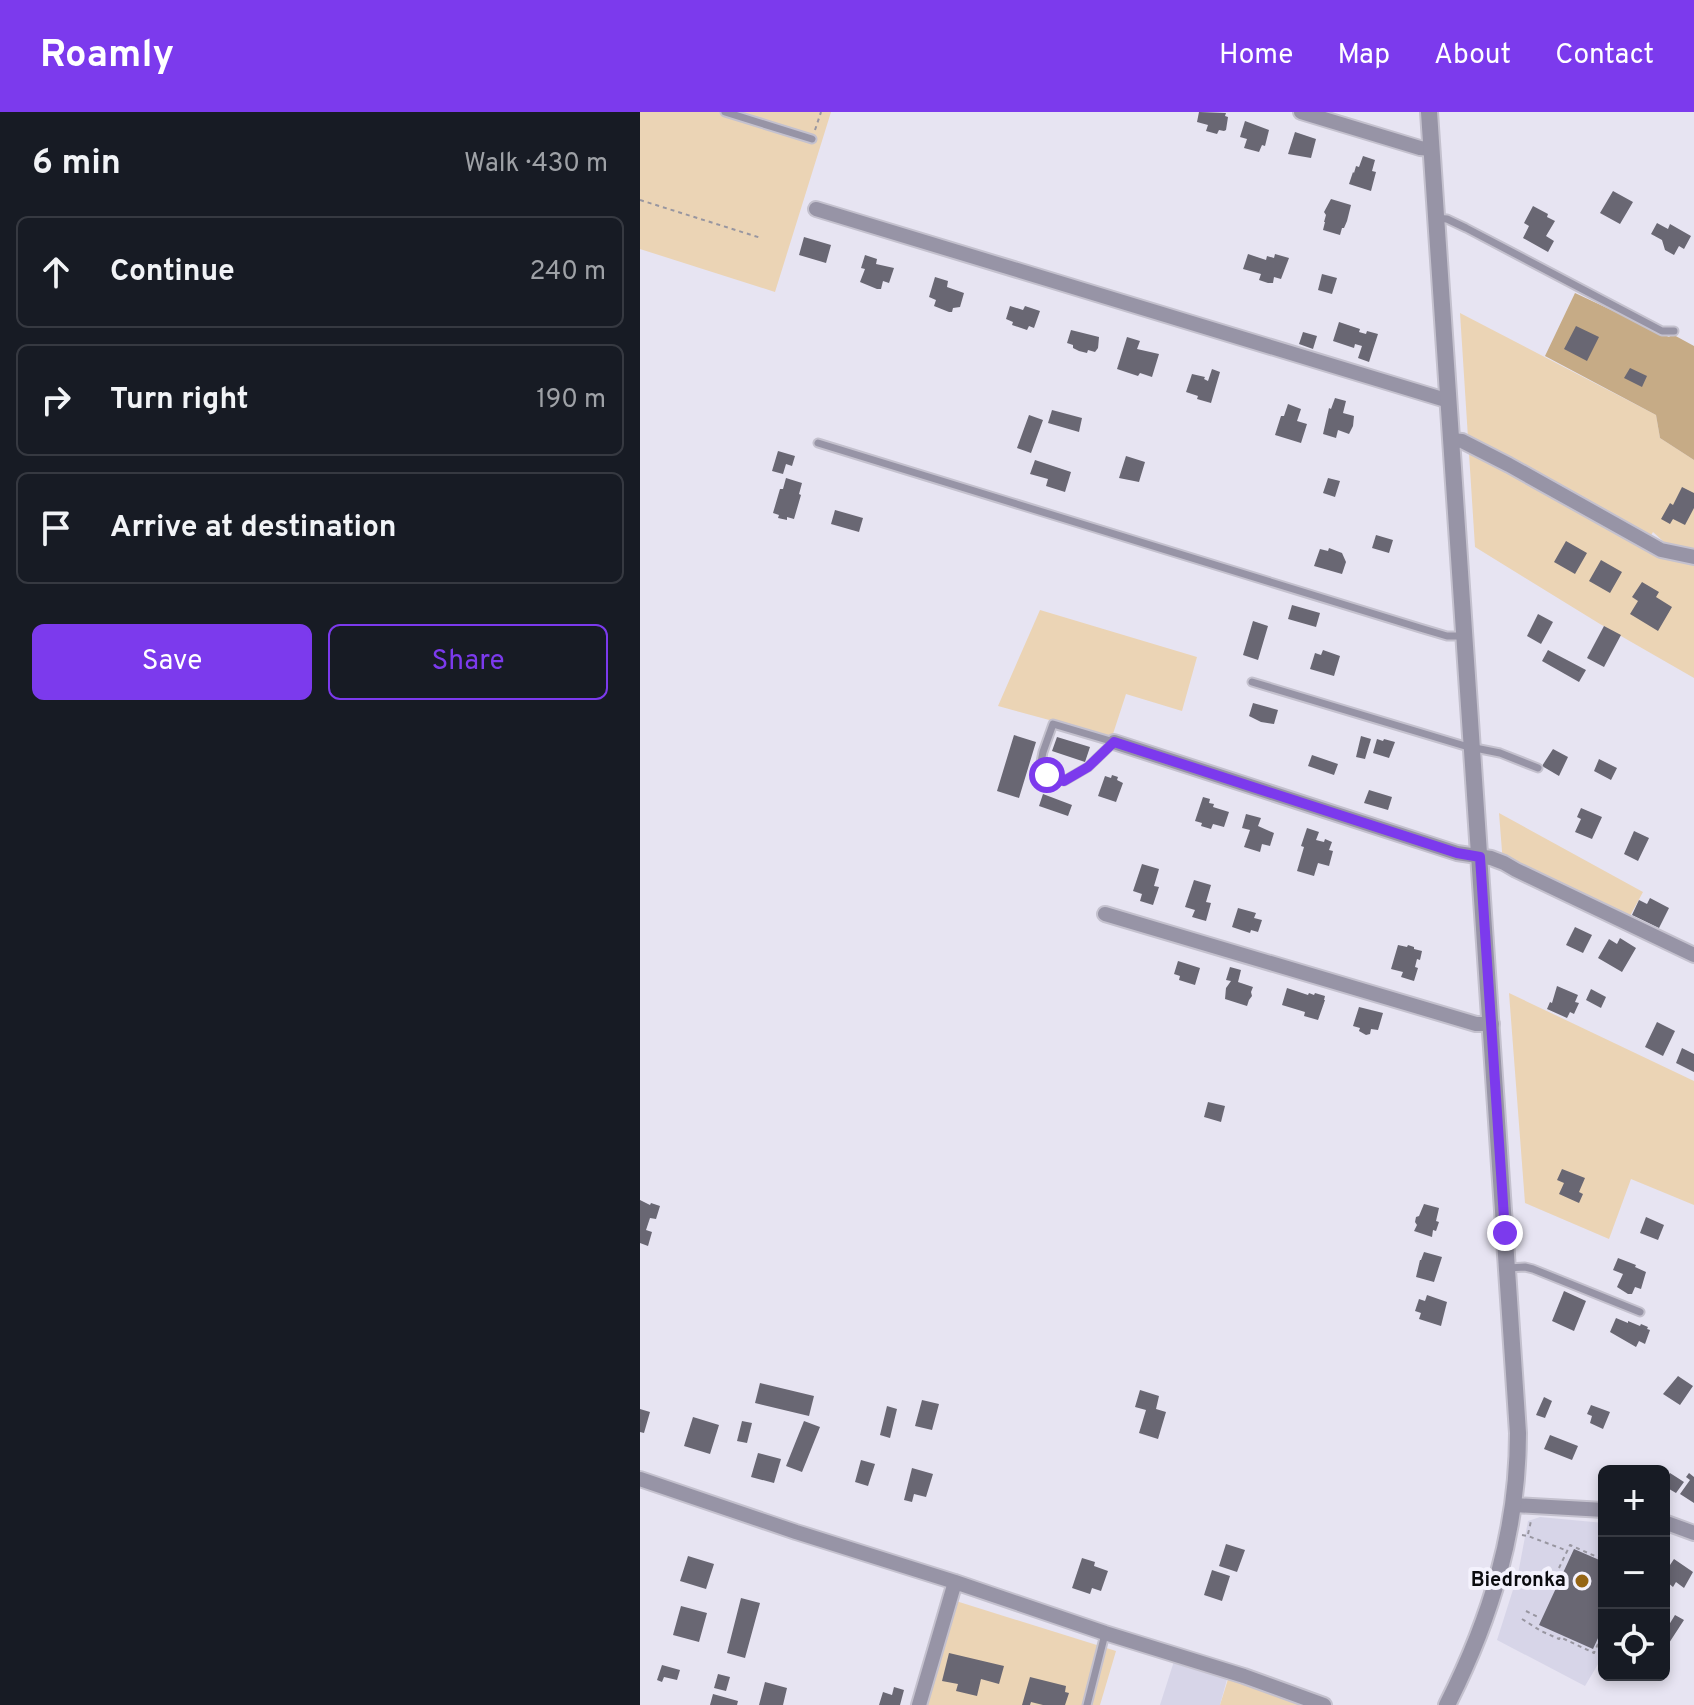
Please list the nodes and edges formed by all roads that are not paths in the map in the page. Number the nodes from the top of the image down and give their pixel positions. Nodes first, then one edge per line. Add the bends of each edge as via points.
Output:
1 (725, 112) edge
2 (1301, 112) edge
3 (1429, 112) edge
4 (812, 139) road end
5 (1432, 149) junction
6 (816, 209) dead end
7 (1436, 218) junction
8 (1674, 331) dead end
9 (1449, 401) junction
10 (1451, 440) junction
11 (818, 443) dead end
12 (1694, 557) edge
13 (1465, 636) junction
14 (1252, 682) dead end
15 (1114, 742) junction
16 (1473, 748) junction
17 (1538, 768) dead end
18 (1480, 857) junction
19 (1105, 914) dead end
20 (1694, 955) edge
21 (1492, 1024) junction
22 (1508, 1268) junction
23 (1640, 1312) dead end
24 (640, 1479) edge
25 (1514, 1505) junction
26 (1598, 1510) edge
27 (1670, 1524) edge
28 (1694, 1533) edge
29 (955, 1582) junction
30 (1105, 1633) junction
31 (919, 1705) edge
32 (1087, 1705) edge
33 (1324, 1705) edge
34 (1447, 1705) edge

1 - 4 lane
2 - 5 street
3 - 5 street
5 - 7 street
6 - 9 street
7 - 8 lane via 1466,228 1662,331
7 - 9 street
9 - 10 street
10 - 12 street via 1509,465 1661,550
10 - 13 street
11 - 13 lane via 1420,628
13 - 16 street
14 - 16 lane
15 - 15 lane via 1053,724 1040,767 1064,781
15 - 18 street
16 - 17 lane
16 - 18 street
18 - 20 street via 1504,863
18 - 21 street
19 - 21 street via 1476,1024
21 - 22 street
22 - 23 lane via 1533,1269
22 - 25 street via 1518,1424
24 - 29 street
25 - 26 street
25 - 34 street via 1484,1623
27 - 28 street
29 - 30 street
29 - 31 street
30 - 32 lane
30 - 33 street

